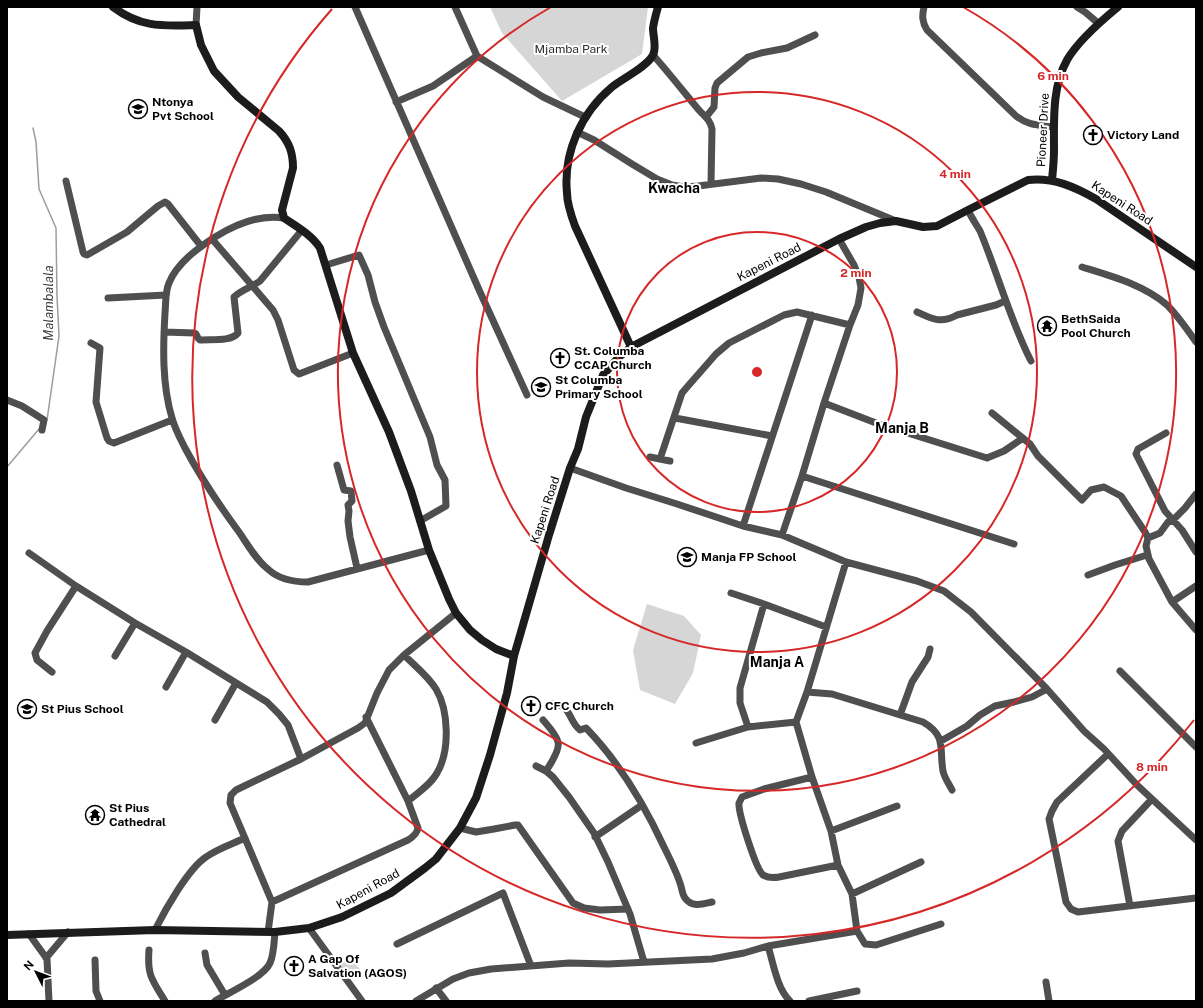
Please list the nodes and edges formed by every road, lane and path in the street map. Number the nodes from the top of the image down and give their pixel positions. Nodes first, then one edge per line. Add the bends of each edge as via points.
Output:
1 (113, 7) edge
2 (197, 7) edge
3 (355, 7) edge
4 (455, 7) edge
5 (658, 7) edge
6 (924, 7) edge
7 (1076, 7) edge
8 (1118, 7) edge
9 (1098, 23) junction
10 (196, 25) junction
11 (815, 35) dead end
12 (653, 55) junction
13 (477, 56) junction
14 (396, 102) junction
15 (585, 117) junction
16 (706, 117) junction
17 (1054, 128) junction
18 (577, 132) junction
19 (1052, 180) junction
20 (66, 181) dead end
21 (711, 184) junction
22 (968, 210) junction
23 (284, 218) junction
24 (896, 221) junction
25 (302, 230) junction
26 (212, 239) junction
27 (839, 239) junction
28 (201, 246) junction
29 (326, 265) junction
30 (1082, 267) dead end
31 (1196, 267) edge
32 (253, 286) junction
33 (166, 295) junction
34 (108, 298) dead end
35 (1005, 301) junction
36 (917, 312) dead end
37 (812, 315) junction
38 (850, 325) junction
39 (164, 332) junction
40 (1196, 342) edge
41 (91, 343) dead end
42 (631, 347) junction
43 (353, 353) junction
44 (1031, 361) dead end
45 (527, 395) dead end
46 (7, 400) edge
47 (824, 403) junction
48 (992, 413) dead end
49 (675, 418) junction
50 (172, 420) junction
51 (42, 430) dead end
52 (1166, 433) dead end
53 (772, 436) junction
54 (1023, 438) junction
55 (650, 457) dead end
56 (660, 459) junction
57 (670, 461) dead end
58 (337, 465) dead end
59 (570, 468) junction
60 (802, 476) junction
61 (1196, 494) edge
62 (1173, 520) junction
63 (420, 521) junction
64 (743, 526) junction
65 (782, 535) junction
66 (1148, 538) junction
67 (1014, 544) dead end
68 (429, 550) junction
69 (1196, 552) edge
70 (30, 553) dead end
71 (1148, 556) junction
72 (846, 562) junction
73 (357, 568) junction
74 (1088, 576) dead end
75 (76, 586) junction
76 (1196, 586) edge
77 (731, 593) dead end
78 (1172, 602) junction
79 (764, 604) junction
80 (456, 613) junction
81 (135, 623) junction
82 (826, 627) junction
83 (1196, 630) edge
84 (930, 649) dead end
85 (186, 652) junction
86 (404, 655) junction
87 (115, 656) dead end
88 (514, 656) junction
89 (1120, 671) dead end
90 (52, 672) dead end
91 (236, 683) junction
92 (166, 687) dead end
93 (1047, 689) junction
94 (808, 692) junction
95 (553, 704) dead end
96 (900, 715) junction
97 (366, 717) junction
98 (215, 720) dead end
99 (543, 720) dead end
100 (796, 722) junction
101 (748, 727) junction
102 (941, 741) junction
103 (696, 743) dead end
104 (1196, 747) edge
105 (1108, 754) junction
106 (301, 759) junction
107 (536, 766) dead end
108 (546, 771) junction
109 (812, 777) junction
110 (952, 790) dead end
111 (1152, 799) junction
112 (408, 801) junction
113 (642, 805) junction
114 (897, 806) dead end
115 (460, 828) junction
116 (831, 831) junction
117 (595, 837) junction
118 (245, 838) junction
119 (1196, 840) edge
120 (921, 862) dead end
121 (838, 865) junction
122 (852, 894) junction
123 (1196, 898) edge
124 (272, 902) junction
125 (712, 902) dead end
126 (1130, 906) junction
127 (628, 909) junction
128 (941, 924) dead end
129 (308, 928) junction
130 (155, 930) junction
131 (857, 931) junction
132 (68, 932) junction
133 (272, 932) junction
134 (29, 934) junction
135 (7, 935) edge
136 (397, 944) dead end
137 (768, 946) junction
138 (149, 950) dead end
139 (204, 953) dead end
140 (46, 958) junction
141 (94, 960) dead end
142 (644, 962) junction
143 (531, 966) junction
144 (1046, 982) dead end
145 (436, 988) junction
146 (857, 991) dead end
147 (225, 995) junction
148 (49, 1001) edge
149 (100, 1001) edge
150 (164, 1001) edge
151 (215, 1001) edge
152 (362, 1001) edge
153 (416, 1001) edge
154 (446, 1001) edge
155 (790, 1001) edge
156 (809, 1001) edge
157 (1049, 1001) edge

1 - 10 main road via 144,23 165,26
2 - 10 street
3 - 14 street
4 - 13 street
5 - 12 main road via 653,30
6 - 17 street via 923,24 927,30 1011,111 1028,124
7 - 9 street
8 - 9 main road, Pioneer Drive
9 - 17 main road, Pioneer Drive via 1077,47 1061,74
10 - 23 main road via 201,45 214,71 238,97 279,131 288,143 293,168 282,210
11 - 16 street via 787,48 748,57 717,83 714,107
12 - 15 main road via 639,69 612,88
12 - 16 street
13 - 14 street via 433,86
13 - 15 street via 543,97
14 - 45 street
15 - 18 main road
16 - 21 street via 712,129
17 - 19 main road, Pioneer Drive
18 - 21 street via 672,185 684,187
18 - 42 main road via 567,169 566,193 569,206 575,226
19 - 22 main road, Kapeni Road via 1028,180
19 - 31 main road, Kapeni Road via 1096,199
20 - 28 street via 84,254 87,255 127,232 165,202
21 - 24 street via 761,178 778,179 826,192
22 - 24 main road, Kapeni Road via 937,226 923,228
22 - 35 street via 979,229
23 - 25 main road
23 - 26 street via 265,217 239,224
24 - 27 main road, Kapeni Road via 866,227
25 - 29 main road via 317,243
25 - 32 street
26 - 28 street
26 - 32 street
27 - 38 street via 854,265 861,288
27 - 42 main road, Kapeni Road
28 - 33 street via 173,275
29 - 43 main road
29 - 63 street via 359,255 384,327 430,437 437,465 445,480 446,506
30 - 40 street via 1114,277 1155,296 1175,314
32 - 39 street via 234,297 238,334 235,337 200,340 194,333
32 - 43 street via 273,310 296,372 299,374
33 - 34 street
33 - 39 street
35 - 36 street via 938,320
35 - 44 street
37 - 38 street
37 - 49 street via 797,312 784,315 729,343 709,361 682,393
37 - 53 street
38 - 47 street
39 - 50 street via 167,401
41 - 50 street via 100,348 96,402 109,441 114,443
42 - 59 main road, Kapeni Road via 619,357 601,380
43 - 63 main road via 392,438
46 - 51 street via 44,420
47 - 54 street via 876,423 987,458 1004,451
47 - 60 street
48 - 54 street
49 - 53 street
49 - 56 street
50 - 73 street via 201,476 256,557 268,570 287,580 308,582
52 - 62 street via 1138,449 1136,454 1158,500
53 - 64 street
54 - 66 street via 1082,500 1091,490 1104,487 1121,496
55 - 56 street
56 - 57 street
58 - 73 street via 344,490 351,491 348,521
59 - 64 street
59 - 88 main road, Kapeni Road
60 - 65 street
60 - 67 street
61 - 62 street
62 - 66 street via 1168,522 1160,533
62 - 69 street
63 - 68 main road
64 - 65 street
65 - 72 street
66 - 71 street
68 - 73 street
68 - 80 main road
70 - 75 street
71 - 74 street
71 - 78 street
72 - 82 street
72 - 93 street via 917,581 944,592 971,612
75 - 81 street
75 - 90 street via 35,653 37,660
76 - 78 street
77 - 79 street
78 - 83 street
79 - 82 street
79 - 101 street via 740,688 740,703
80 - 86 street
80 - 88 main road via 482,640
81 - 85 street
81 - 87 street
82 - 94 street
84 - 96 street via 928,657 912,682
85 - 91 street
85 - 92 street
86 - 97 street via 389,670
86 - 112 street via 436,688 446,724 443,754 437,774
88 - 115 main road, Kapeni Road via 490,755 476,798
89 - 104 street
91 - 98 street
91 - 106 street via 267,702 279,714 288,725
93 - 102 street via 1032,697 995,706
93 - 105 street
94 - 96 street via 832,694
94 - 100 street
95 - 113 street via 566,708 577,727 580,730 586,728 591,733 618,767
96 - 102 street via 929,725
97 - 106 street via 365,723 358,728
97 - 112 street
99 - 108 street via 558,742
100 - 101 street
100 - 109 street
101 - 103 street
102 - 110 street via 943,772
105 - 111 street
105 - 126 street via 1057,802 1049,819 1066,902 1071,909 1078,912
106 - 118 street via 233,791 230,803
107 - 108 street
108 - 117 street via 569,797
109 - 116 street
109 - 121 street via 742,797 738,807 756,863 763,875 771,878
111 - 119 street
111 - 126 street via 1122,831 1118,841
112 - 124 street via 418,828 414,836
113 - 117 street
113 - 125 street via 664,846 685,898 692,904
114 - 116 street
115 - 127 street via 476,832 518,825 573,903 584,908 600,910
115 - 129 main road, Kapeni Road via 436,859 391,893 342,917
116 - 121 street
117 - 127 street
118 - 124 street
118 - 130 street via 205,857 197,865
120 - 122 street
121 - 122 street
122 - 131 street
123 - 126 street
124 - 133 street
127 - 142 street
128 - 131 street via 876,945 865,944
129 - 133 main road, Kapeni Road
129 - 152 street
130 - 132 main road, Kapeni Road
130 - 133 main road, Kapeni Road
131 - 137 street
132 - 134 main road, Kapeni Road
132 - 140 street
133 - 147 street via 272,955 266,969
134 - 135 main road, Kapeni Road
134 - 140 street
136 - 143 street via 503,893
137 - 142 street via 712,959
137 - 155 street via 777,978
138 - 150 street via 149,972
139 - 147 street via 207,965
140 - 148 street
141 - 149 street via 96,991
142 - 143 street
143 - 145 street via 469,973
144 - 157 street
145 - 153 street
145 - 154 street
146 - 156 street
147 - 151 street

